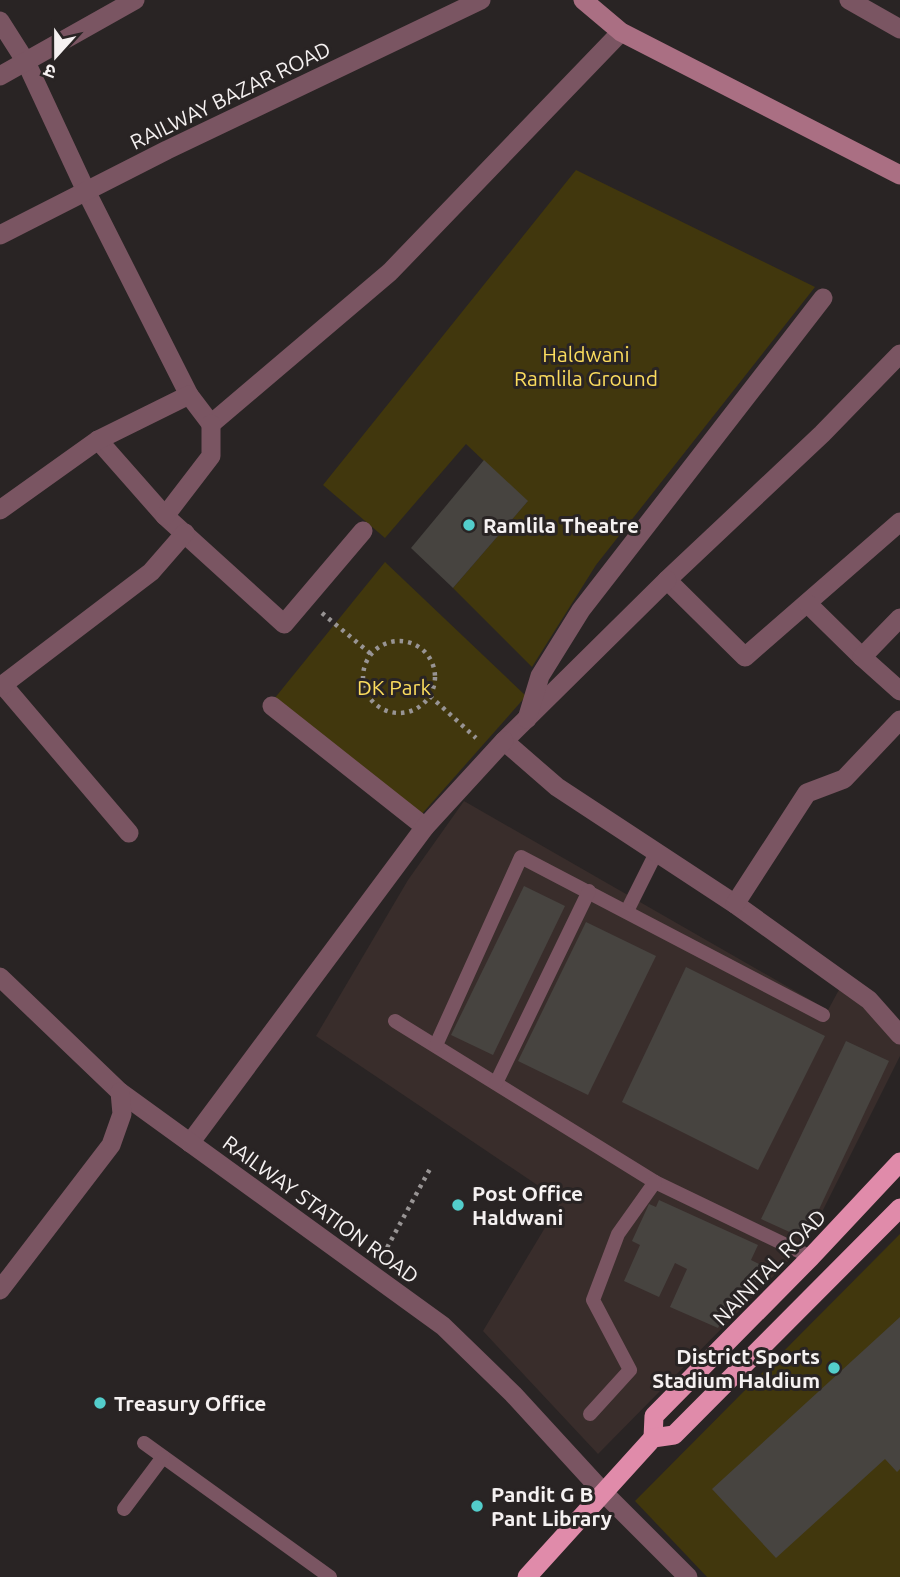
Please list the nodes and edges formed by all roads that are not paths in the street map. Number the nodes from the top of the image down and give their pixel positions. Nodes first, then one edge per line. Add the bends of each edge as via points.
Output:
1 (135, 0) edge
2 (481, 0) edge
3 (583, 0) edge
4 (849, 0) edge
5 (0, 21) edge
6 (900, 29) edge
7 (621, 32) junction
8 (26, 61) junction
9 (0, 76) edge
10 (900, 175) edge
11 (86, 191) junction
12 (0, 234) edge
13 (823, 298) dead end
14 (900, 354) edge
15 (189, 395) junction
16 (211, 424) junction
17 (98, 440) junction
18 (0, 510) edge
19 (165, 516) junction
20 (900, 522) edge
21 (363, 531) dead end
22 (185, 533) junction
23 (667, 580) junction
24 (808, 604) junction
25 (900, 618) edge
26 (862, 657) junction
27 (1, 686) edge
28 (900, 691) edge
29 (272, 706) dead end
30 (900, 720) edge
31 (526, 722) junction
32 (498, 747) junction
33 (425, 827) junction
34 (129, 833) dead end
35 (656, 853) junction
36 (589, 891) junction
37 (735, 904) junction
38 (627, 911) junction
39 (2, 984) edge
40 (822, 1016) dead end
41 (395, 1021) dead end
42 (900, 1035) edge
43 (436, 1045) junction
44 (496, 1083) junction
45 (120, 1092) junction
46 (190, 1143) junction
47 (900, 1162) edge
48 (655, 1182) junction
49 (900, 1208) edge
50 (811, 1258) junction
51 (0, 1290) edge
52 (590, 1414) dead end
53 (653, 1438) junction
54 (144, 1443) dead end
55 (163, 1457) junction
56 (603, 1492) junction
57 (124, 1509) dead end
58 (330, 1577) edge
59 (527, 1577) edge
60 (688, 1577) edge

1 - 8 street
2 - 11 street, RAILWAY BAZAR ROAD
3 - 7 main road
4 - 6 street
5 - 8 street
7 - 10 main road
7 - 16 street via 390,272
8 - 9 street
8 - 11 street
11 - 12 street, RAILWAY BAZAR ROAD
11 - 15 street
13 - 31 street via 581,610 540,676
14 - 23 street
15 - 16 street
15 - 17 street
16 - 19 street via 211,456
17 - 18 street
17 - 19 street
19 - 22 street
20 - 24 street
21 - 22 street via 284,624
22 - 27 street via 151,572
23 - 24 street via 745,657
23 - 31 street
24 - 26 street
25 - 26 street
26 - 28 street
27 - 34 street
29 - 33 street
30 - 37 street via 844,779 807,793
31 - 32 street
32 - 33 street
32 - 35 street
33 - 46 street
35 - 37 street
35 - 38 lane
36 - 38 lane
36 - 43 lane via 521,857
36 - 44 lane
37 - 42 street via 869,1000
38 - 40 lane
39 - 45 street, RAILWAY STATION ROAD
41 - 43 lane
43 - 44 lane
44 - 48 lane
45 - 46 street, RAILWAY STATION ROAD
45 - 51 street via 122,1114 111,1145
46 - 56 street, RAILWAY STATION ROAD via 443,1326
47 - 50 highway, NAINITAL ROAD
48 - 50 lane
48 - 52 lane via 618,1234 593,1300 630,1370
49 - 53 highway, NAINITAL ROAD via 674,1434
50 - 53 highway, NAINITAL ROAD via 654,1416
53 - 56 highway, NAINITAL ROAD
54 - 55 lane
55 - 57 lane
55 - 58 lane
56 - 59 highway, NAINITAL ROAD
56 - 60 street, RAILWAY STATION ROAD

